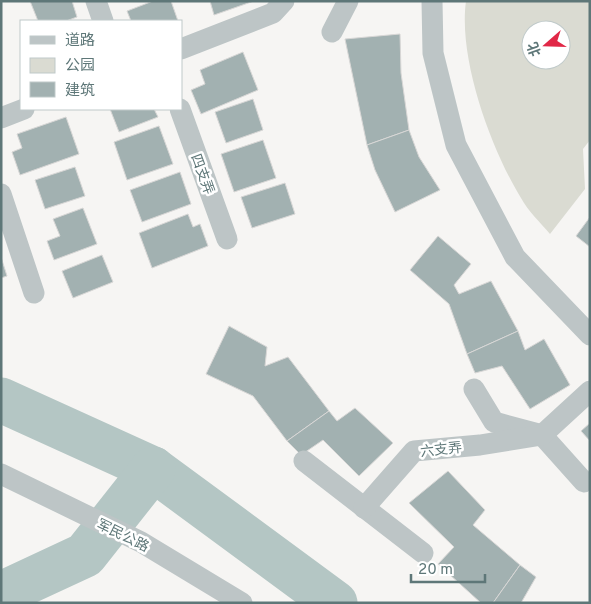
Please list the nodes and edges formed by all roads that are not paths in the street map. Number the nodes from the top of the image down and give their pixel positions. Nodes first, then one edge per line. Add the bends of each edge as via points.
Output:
1 (96, 1) edge
2 (284, 1) edge
3 (348, 1) edge
4 (432, 1) edge
5 (104, 20) edge
6 (332, 32) dead end
7 (182, 49) edge
8 (21, 110) edge
9 (180, 110) edge
10 (1, 118) edge
11 (1, 194) edge
12 (227, 240) dead end
13 (34, 293) dead end
14 (590, 335) edge
15 (474, 389) dead end
16 (590, 391) edge
17 (542, 435) junction
18 (304, 460) dead end
19 (1, 474) edge
20 (584, 482) dead end
21 (364, 508) junction
22 (423, 553) dead end
23 (242, 603) edge

1 - 5 street
2 - 7 street via 273,13
3 - 6 street
4 - 14 street via 433,53 456,145 515,257
8 - 10 street
9 - 12 street, 四支弄
11 - 13 street
15 - 17 street via 494,422
16 - 17 street
17 - 20 street
17 - 21 street, 六支弄 via 414,451
18 - 21 street
19 - 23 street, 军民公路 via 140,542
21 - 22 street

